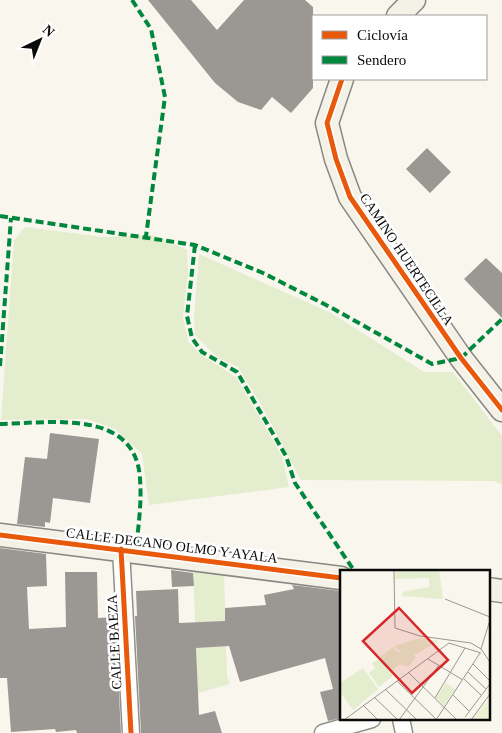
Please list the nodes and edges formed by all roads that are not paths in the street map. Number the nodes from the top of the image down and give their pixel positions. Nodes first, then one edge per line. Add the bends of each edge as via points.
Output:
1 (414, 0) edge
2 (399, 15) edge
3 (342, 80) edge
4 (502, 410) edge
5 (0, 535) edge
6 (121, 549) junction
7 (340, 578) edge
8 (368, 720) edge
9 (401, 720) edge
10 (131, 733) edge
11 (323, 733) edge
12 (404, 733) edge

1 - 2 street
3 - 4 street, CAMINO HUERTECILLA via 327,123 350,197 461,358
5 - 6 street, CALLE DECANO OLMO Y AYALA
6 - 7 street, CALLE DECANO OLMO Y AYALA
6 - 10 street, CALLE BAEZA
8 - 11 street
9 - 12 street

